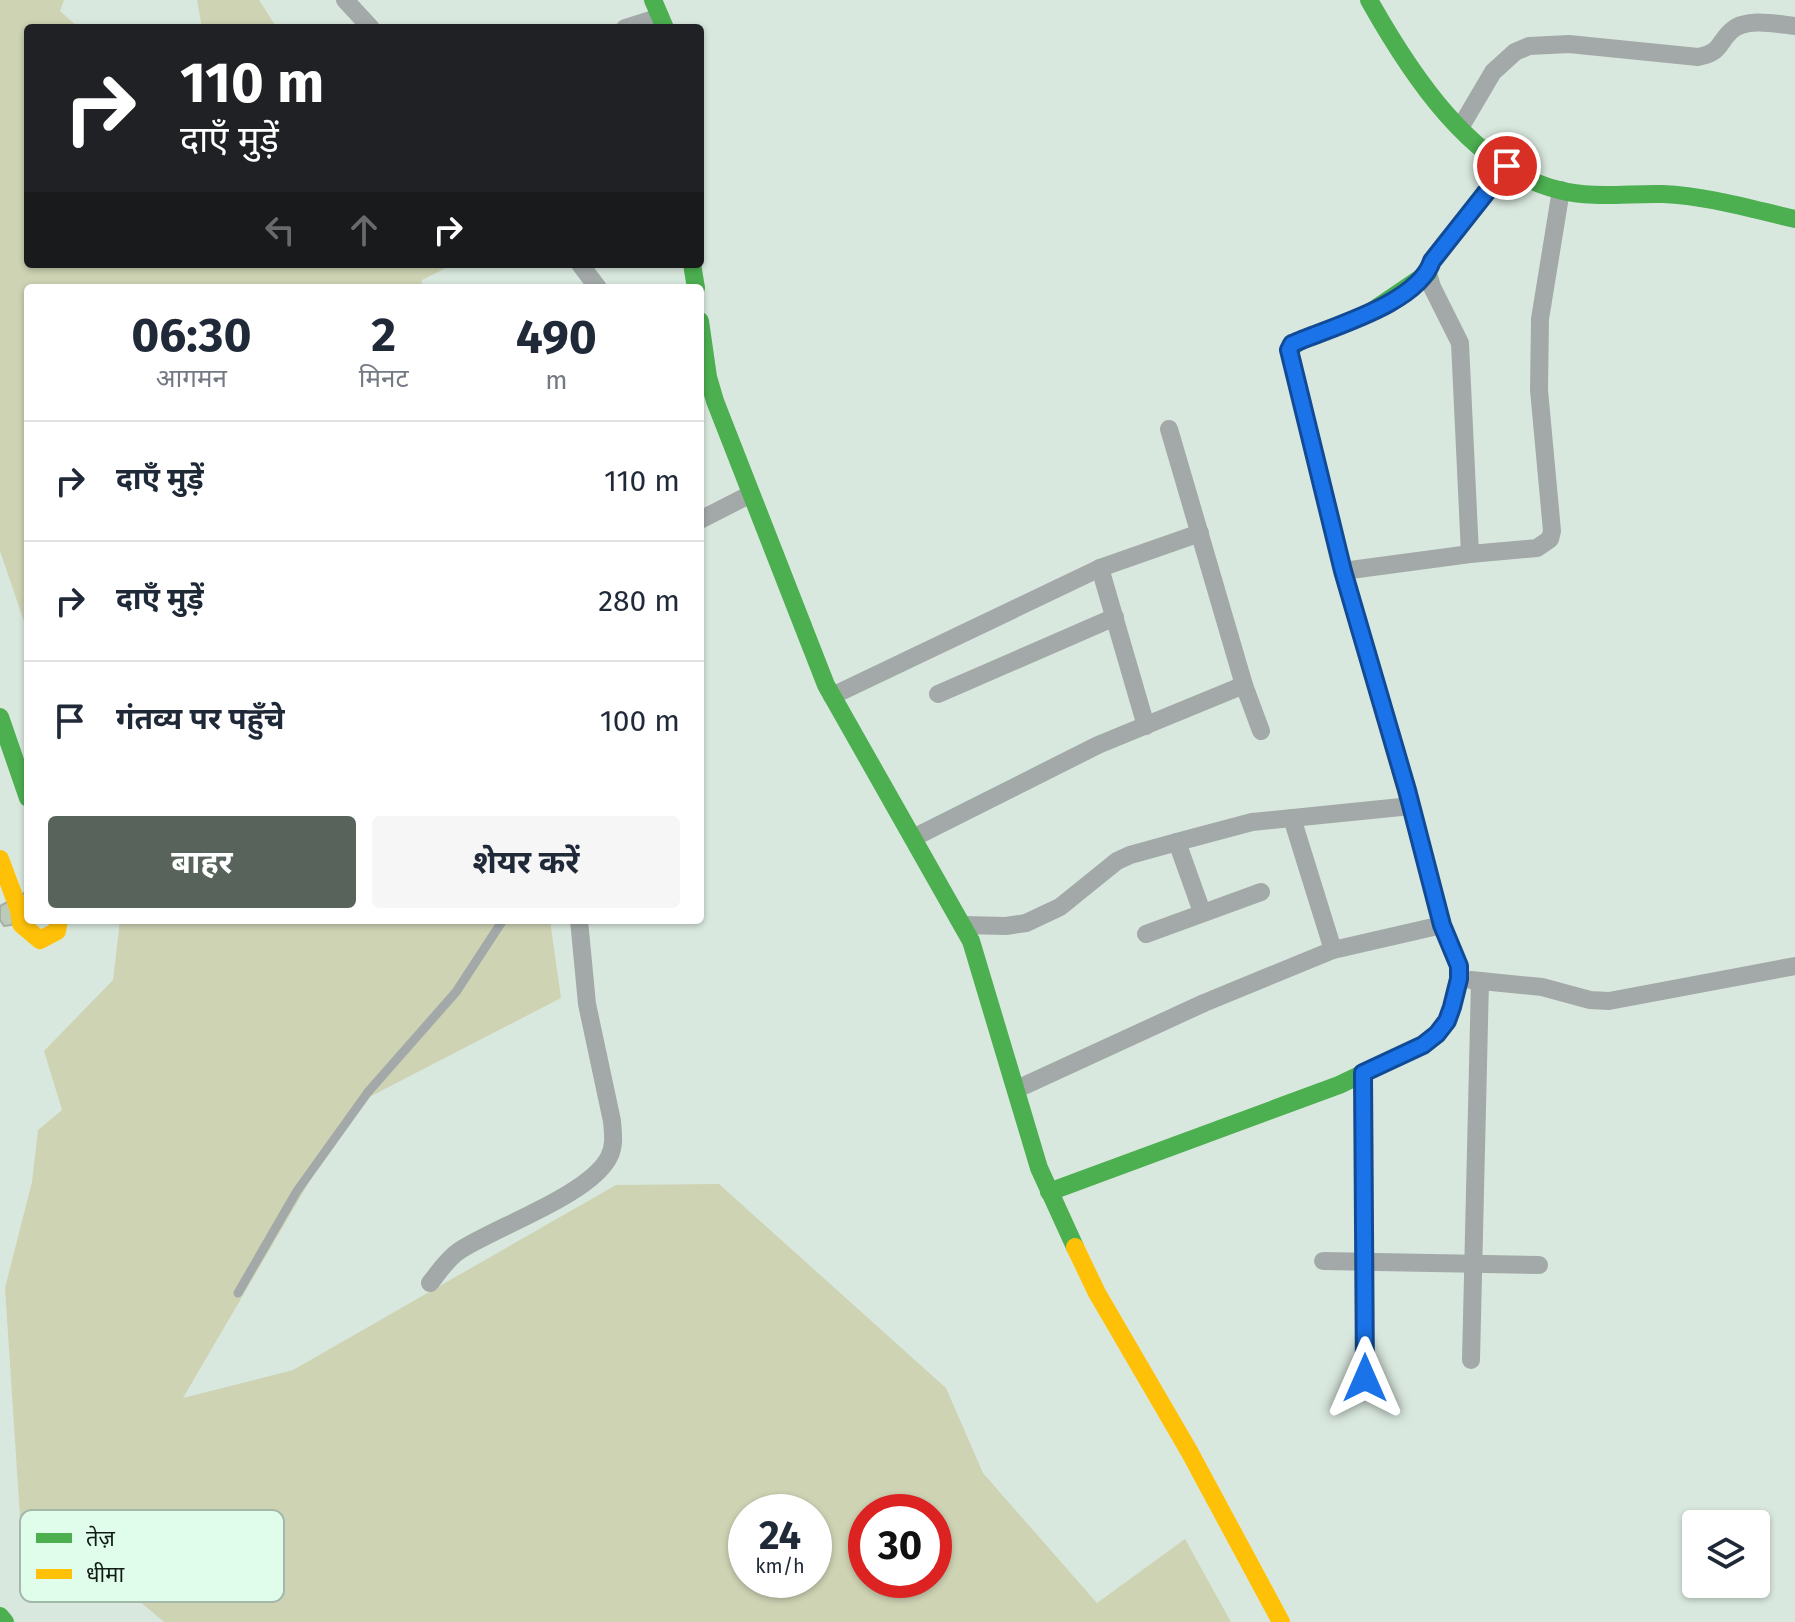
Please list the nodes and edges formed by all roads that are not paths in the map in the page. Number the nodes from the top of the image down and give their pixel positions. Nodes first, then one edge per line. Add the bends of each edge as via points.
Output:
1 (345, 0) edge
2 (1369, 0) edge
3 (659, 15) edge
4 (367, 24) edge
5 (635, 24) edge
6 (1795, 26) edge
7 (1460, 128) junction
8 (1507, 166) junction
9 (1561, 190) junction
10 (1795, 219) edge
11 (1428, 273) junction
12 (704, 349) edge
13 (707, 395) edge
14 (1169, 429) dead end
15 (751, 494) junction
16 (704, 518) edge
17 (1200, 533) junction
18 (1470, 554) junction
19 (1100, 568) junction
20 (1343, 571) junction
21 (1115, 617) junction
22 (1244, 685) junction
23 (938, 694) dead end
24 (832, 696) junction
25 (0, 717) edge
26 (1146, 726) junction
27 (1261, 731) dead end
28 (24, 786) edge
29 (1411, 806) junction
30 (1292, 818) junction
31 (913, 838) junction
32 (1177, 842) junction
33 (0, 859) edge
34 (1261, 892) dead end
35 (1202, 912) junction
36 (58, 924) edge
37 (500, 924) edge
38 (579, 924) edge
39 (962, 925) junction
40 (1442, 925) junction
41 (1146, 934) dead end
42 (1333, 950) junction
43 (1795, 966) edge
44 (1459, 979) junction
45 (1480, 981) junction
46 (1363, 1073) junction
47 (1017, 1089) junction
48 (1049, 1192) junction
49 (1364, 1260) junction
50 (1323, 1261) dead end
51 (1473, 1264) junction
52 (1539, 1265) dead end
53 (430, 1283) dead end
54 (238, 1293) dead end
55 (1471, 1360) dead end
56 (1365, 1378) dead end
57 (0, 1616) edge
58 (5, 1622) edge
59 (1281, 1622) edge

1 - 4 street
2 - 7 street via 1415,79
3 - 5 street
6 - 7 street via 1739,26 1712,54 1698,57 1569,44 1529,46 1493,72
7 - 8 street
8 - 9 street
8 - 11 street
9 - 10 street via 1688,197
9 - 18 street via 1540,319 1539,390 1552,531 1537,548
11 - 18 street via 1460,343
11 - 20 street via 1375,311 1292,344 1289,350
12 - 13 street
13 - 15 street
14 - 17 street
15 - 16 street
15 - 24 street
17 - 19 street
17 - 22 street
18 - 20 street
19 - 21 street
19 - 24 street
20 - 29 street
21 - 23 street
21 - 26 street
22 - 26 street
22 - 27 street
24 - 31 street
25 - 28 street
26 - 31 street
29 - 30 street
29 - 40 street
30 - 32 street via 1252,822
30 - 42 street
31 - 39 street
32 - 35 street
32 - 39 street via 1117,861 1060,907 1026,923
33 - 36 street via 21,924 40,940 57,931
34 - 35 street
35 - 41 street
37 - 54 lane via 456,992 368,1092 297,1191
38 - 53 street via 587,1004 612,1121 610,1155 604,1166 551,1203 457,1252
39 - 47 street
40 - 42 street
40 - 44 street
42 - 47 street
43 - 45 street via 1609,1001
44 - 45 street
44 - 46 street via 1447,1021 1437,1034
45 - 51 street
46 - 48 street
46 - 49 street
47 - 48 street
48 - 59 street via 1097,1293
49 - 50 street
49 - 51 street
49 - 56 street
51 - 52 street
51 - 55 street
57 - 58 street

